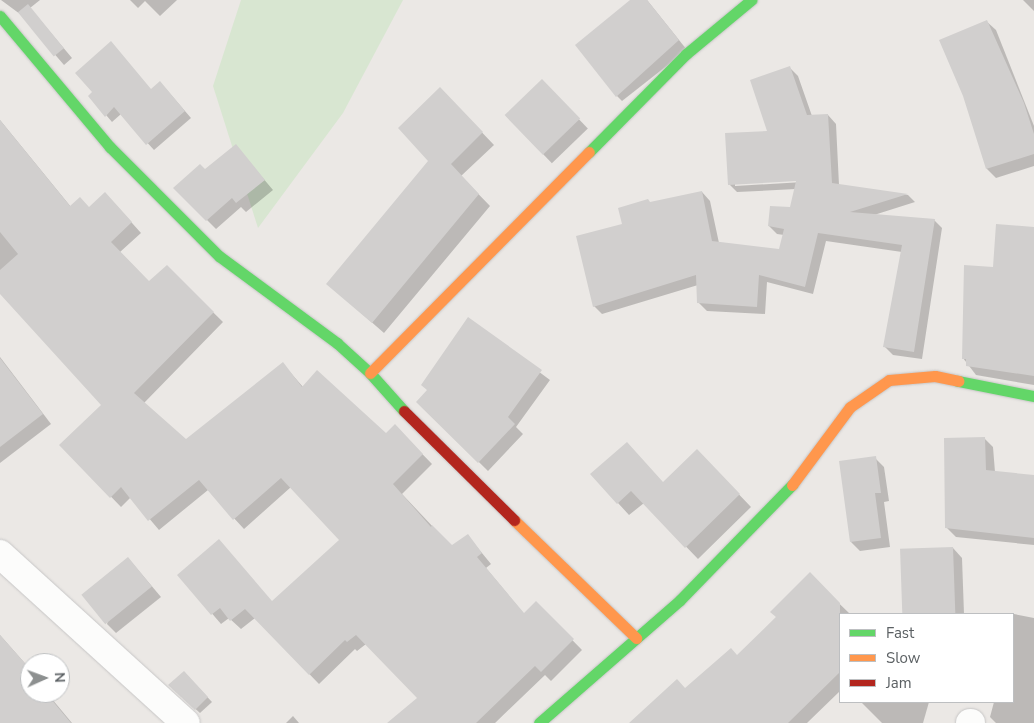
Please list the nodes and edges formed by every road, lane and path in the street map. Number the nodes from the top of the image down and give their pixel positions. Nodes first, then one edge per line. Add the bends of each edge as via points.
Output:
1 (751, 0) edge
2 (0, 16) edge
3 (370, 373) junction
4 (1034, 396) edge
5 (0, 554) edge
6 (636, 638) junction
7 (186, 723) edge
8 (539, 723) edge

1 - 3 street via 686,54
2 - 3 street via 110,147 219,256 337,343
3 - 6 street via 418,427
4 - 6 street via 935,376 889,380 850,407 798,479 680,600
5 - 7 street
6 - 8 street

